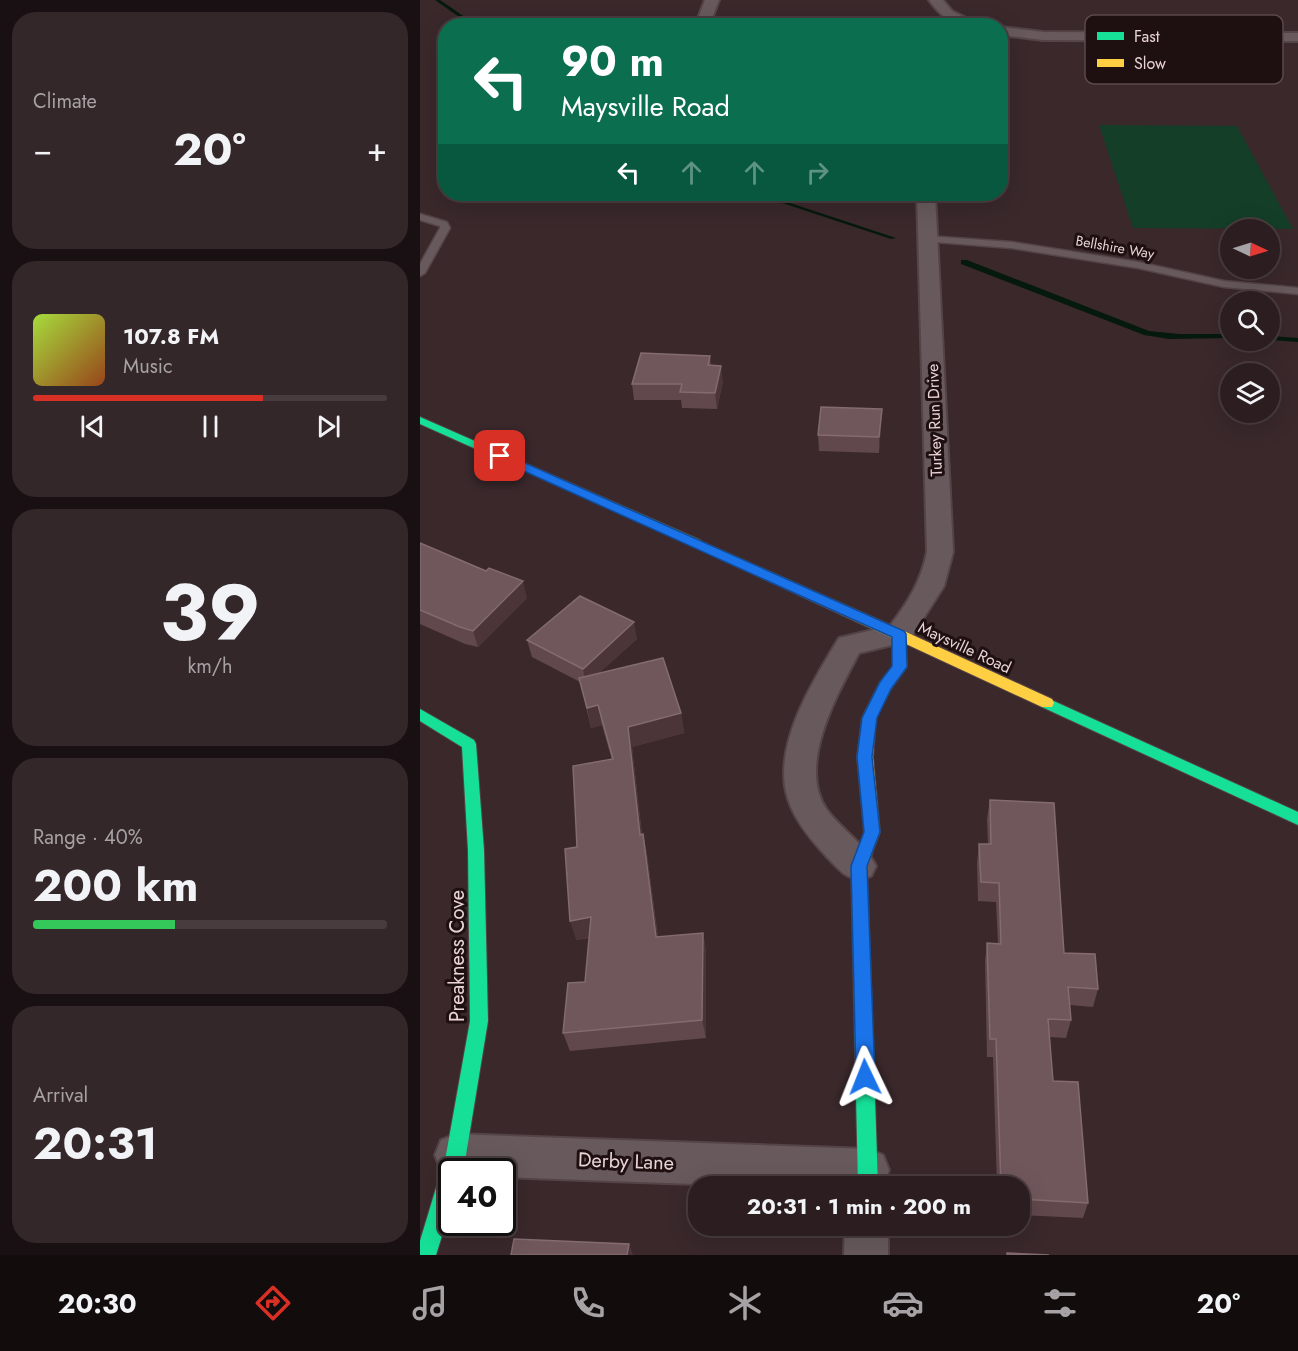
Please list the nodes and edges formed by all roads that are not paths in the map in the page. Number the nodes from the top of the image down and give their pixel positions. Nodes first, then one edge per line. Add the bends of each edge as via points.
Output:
1 (712, 0) edge
2 (936, 0) edge
3 (705, 18) edge
4 (956, 18) edge
5 (1008, 32) edge
6 (1085, 36) edge
7 (1283, 37) edge
8 (1298, 37) edge
9 (926, 201) edge
10 (420, 217) edge
11 (927, 239) junction
12 (420, 273) edge
13 (1298, 291) edge
14 (420, 420) edge
15 (899, 634) junction
16 (420, 714) edge
17 (1298, 819) edge
18 (859, 866) junction
19 (456, 1155) junction
20 (832, 1176) edge
21 (868, 1176) edge
22 (867, 1236) edge
23 (426, 1255) edge
24 (866, 1255) edge

1 - 3 street
2 - 4 street via 947,14
5 - 6 street
7 - 8 street
9 - 11 street, Turkey Run Drive
10 - 12 lane via 446,228
11 - 13 lane, Bellshire Way via 1011,245 1138,265 1224,284
11 - 15 street, Turkey Run Drive via 940,552 938,573
14 - 15 main road, Maysville Road
15 - 17 main road, Maysville Road
15 - 18 main road via 900,667 869,718 865,757 872,832
15 - 18 street via 849,645 817,706 804,741 801,774 805,802 822,828
16 - 19 main road, Preakness Cove via 469,744 476,850 479,1021
18 - 21 main road
19 - 20 street, Derby Lane
19 - 23 main road, Preakness Cove
22 - 24 street

